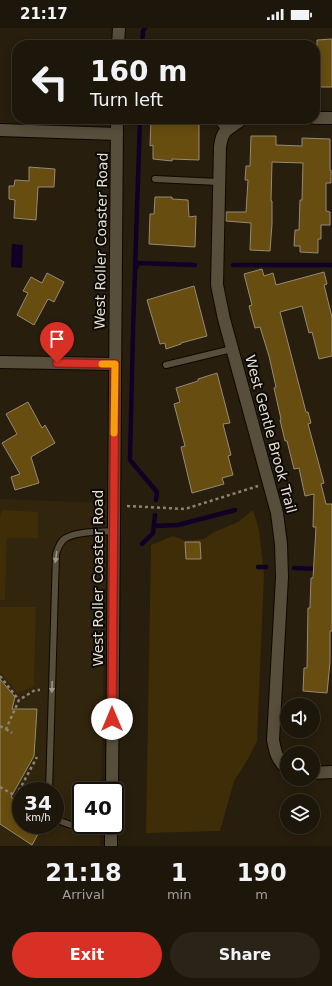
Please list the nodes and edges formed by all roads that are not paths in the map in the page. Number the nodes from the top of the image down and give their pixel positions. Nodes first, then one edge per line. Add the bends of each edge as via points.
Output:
1 (119, 28) edge
2 (118, 40) edge
3 (320, 118) edge
4 (332, 118) edge
5 (117, 124) edge
6 (225, 124) edge
7 (0, 130) edge
8 (117, 134) junction
9 (154, 179) dead end
10 (219, 182) junction
11 (232, 349) junction
12 (0, 362) edge
13 (115, 364) junction
14 (166, 365) dead end
15 (113, 531) junction
16 (280, 764) edge
17 (332, 772) edge
18 (320, 773) edge
19 (49, 782) edge
20 (112, 782) edge
21 (64, 822) edge
22 (71, 825) dead end
23 (112, 834) edge
24 (111, 846) edge

1 - 2 street
3 - 4 street
5 - 8 street, West Roller Coaster Road
6 - 10 street, West Gentle Brook Trail via 225,131 220,139
7 - 8 street
8 - 13 street, West Roller Coaster Road
9 - 10 lane
10 - 11 street, West Gentle Brook Trail via 216,285
11 - 14 lane
11 - 16 street, West Gentle Brook Trail via 270,482 282,544 273,740
12 - 13 street
13 - 15 street, West Roller Coaster Road
15 -> 19 lane via 82,533 66,538 59,545 56,554
15 - 20 street, West Roller Coaster Road
17 - 18 street
21 - 22 lane
23 - 24 street

